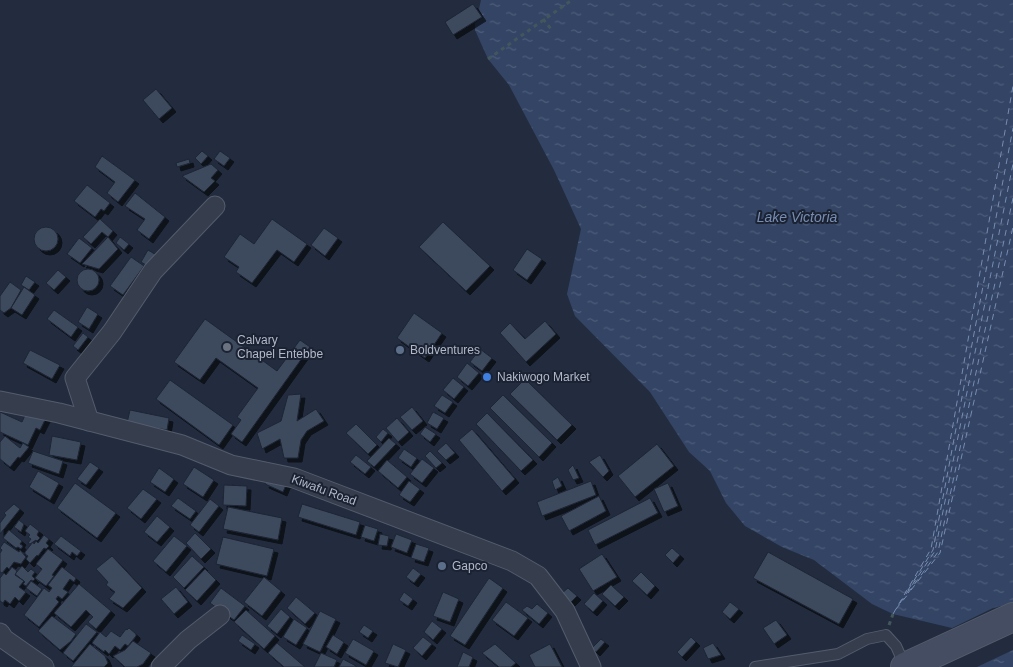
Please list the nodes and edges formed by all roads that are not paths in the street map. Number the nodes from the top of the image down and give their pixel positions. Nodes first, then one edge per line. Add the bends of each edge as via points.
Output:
1 (215, 206) dead end
2 (0, 401) edge
3 (89, 421) junction
4 (220, 615) dead end
5 (1013, 618) edge
6 (1013, 638) edge
7 (1, 639) edge
8 (44, 667) edge
9 (161, 667) edge
10 (591, 667) edge
11 (755, 667) edge
12 (905, 667) edge
13 (948, 667) edge

1 - 3 street via 153,271 112,332 75,378
2 - 3 street, Kiwafu Road
3 - 10 street, Kiwafu Road via 182,445 231,465 294,478 512,561 538,576 565,611
4 - 9 street
5 - 12 street
6 - 13 street
7 - 8 street
11 - 12 lane via 838,654 867,639 886,635 896,646

